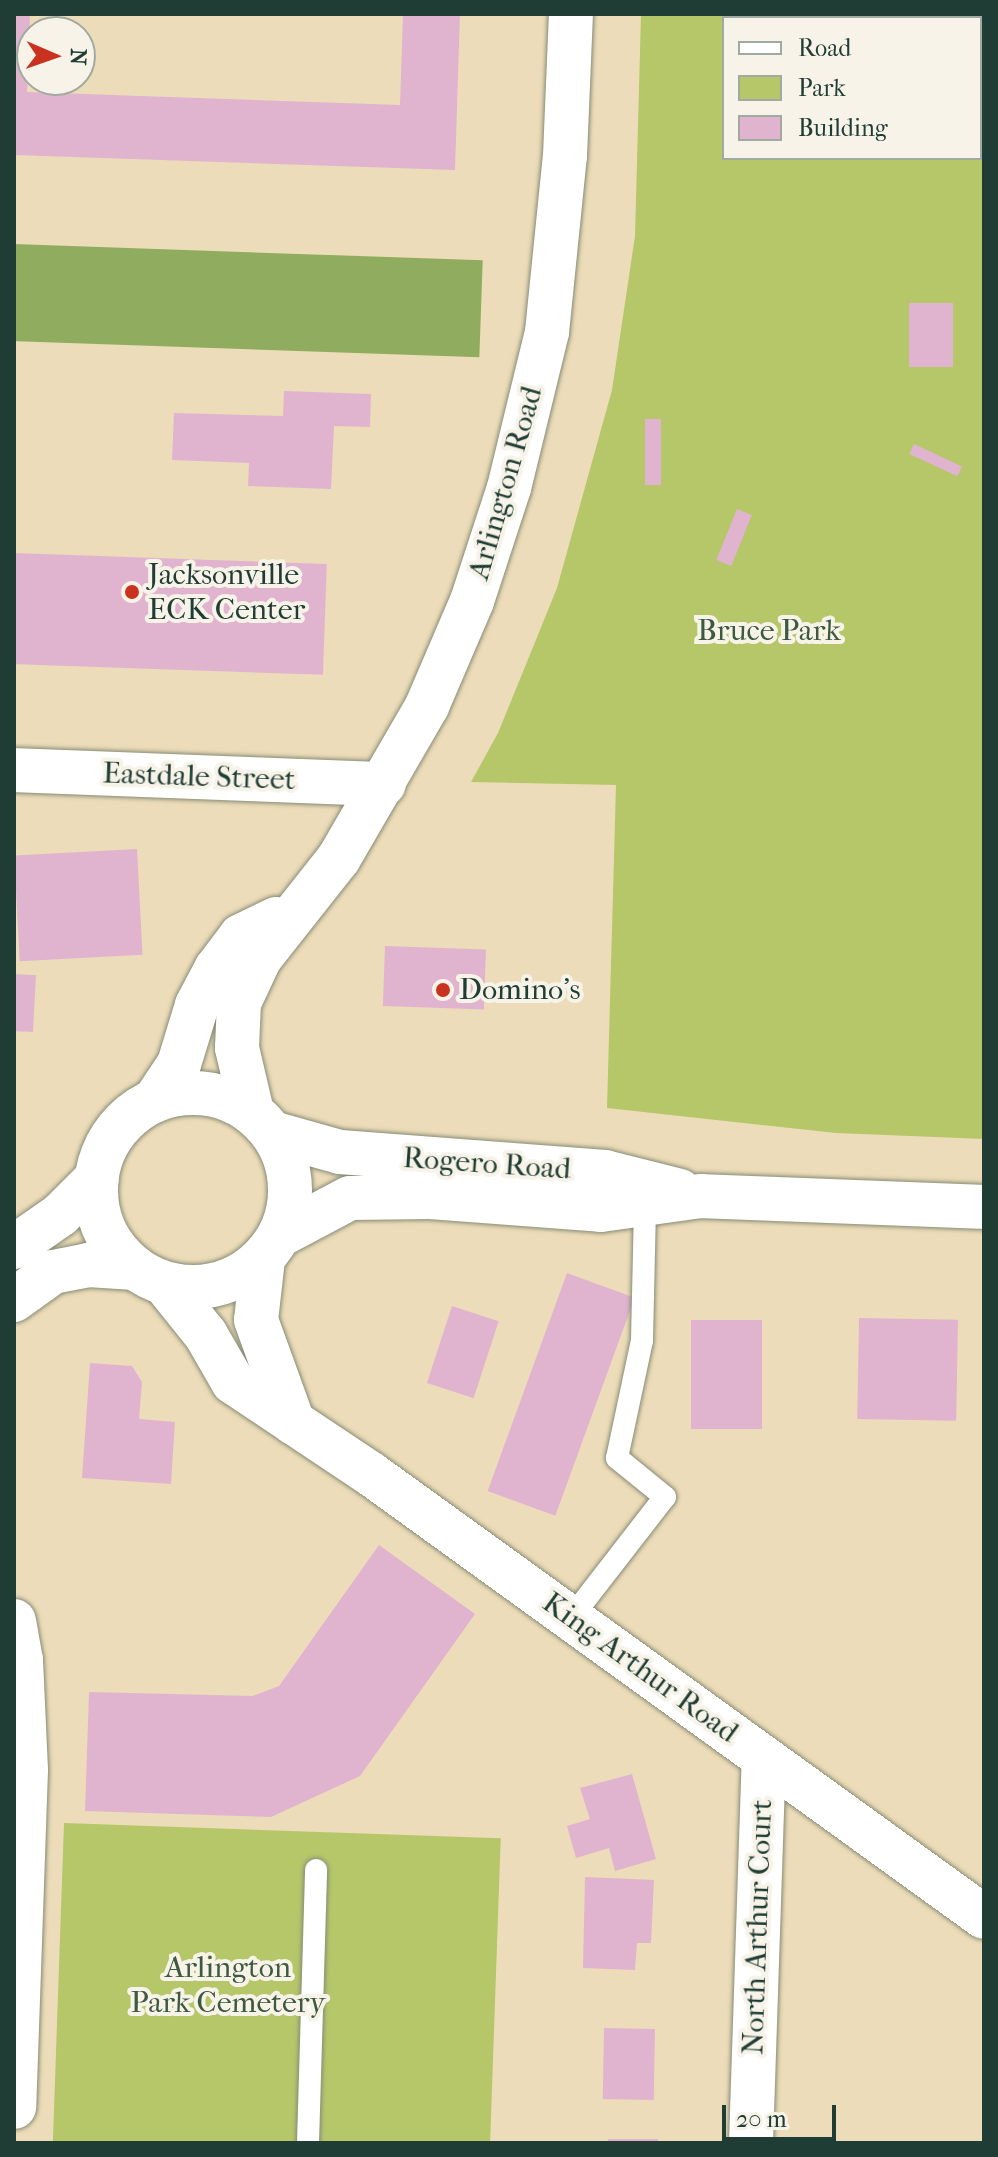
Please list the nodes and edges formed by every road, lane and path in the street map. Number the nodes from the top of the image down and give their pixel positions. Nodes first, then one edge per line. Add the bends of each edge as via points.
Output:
1 (571, 14) edge
2 (14, 770) edge
3 (384, 784) junction
4 (300, 908) junction
5 (155, 1100) junction
6 (262, 1122) junction
7 (97, 1178) junction
8 (701, 1196) junction
9 (645, 1204) junction
10 (984, 1207) edge
11 (14, 1247) edge
12 (272, 1247) junction
13 (150, 1276) junction
14 (14, 1300) edge
15 (293, 1422) junction
16 (571, 1618) junction
17 (14, 1621) edge
18 (764, 1758) junction
19 (316, 1870) dead end
20 (984, 1917) edge
21 (14, 2077) edge
22 (14, 2107) edge
23 (308, 2143) edge
24 (751, 2143) edge

1 - 3 main road, Arlington Road via 557,253 529,411 472,601 427,706
2 - 3 main road, Eastdale Street
3 - 4 main road, Arlington Road via 339,858
4 - 5 main road, Arlington Road via 241,936 216,969 197,1005 179,1064
4 - 6 main road, Arlington Road via 260,958 239,1003 237,1048
5 - 6 main road via 215,1094
5 - 7 main road via 110,1140
6 - 8 main road, Rogero Road via 340,1152 605,1172
6 - 12 main road via 289,1172 288,1215
7 - 11 main road via 60,1215
7 - 13 main road via 98,1209 108,1237
8 - 9 main road, Rogero Road
8 - 10 main road, Rogero Road
9 - 12 main road, Rogero Road via 601,1210 430,1197 350,1198
9 - 16 lane via 642,1340 617,1458 665,1497
12 - 13 main road via 246,1272 207,1287
12 - 15 main road via 256,1320
13 - 14 main road via 88,1265 53,1272
13 - 15 main road, King Arthur Road via 206,1335 233,1382
15 - 16 main road, King Arthur Road
16 - 18 main road, King Arthur Road
17 - 21 main road via 26,1770
18 - 20 main road, King Arthur Road
18 - 24 main road, North Arthur Court
19 - 23 lane
21 - 22 main road

